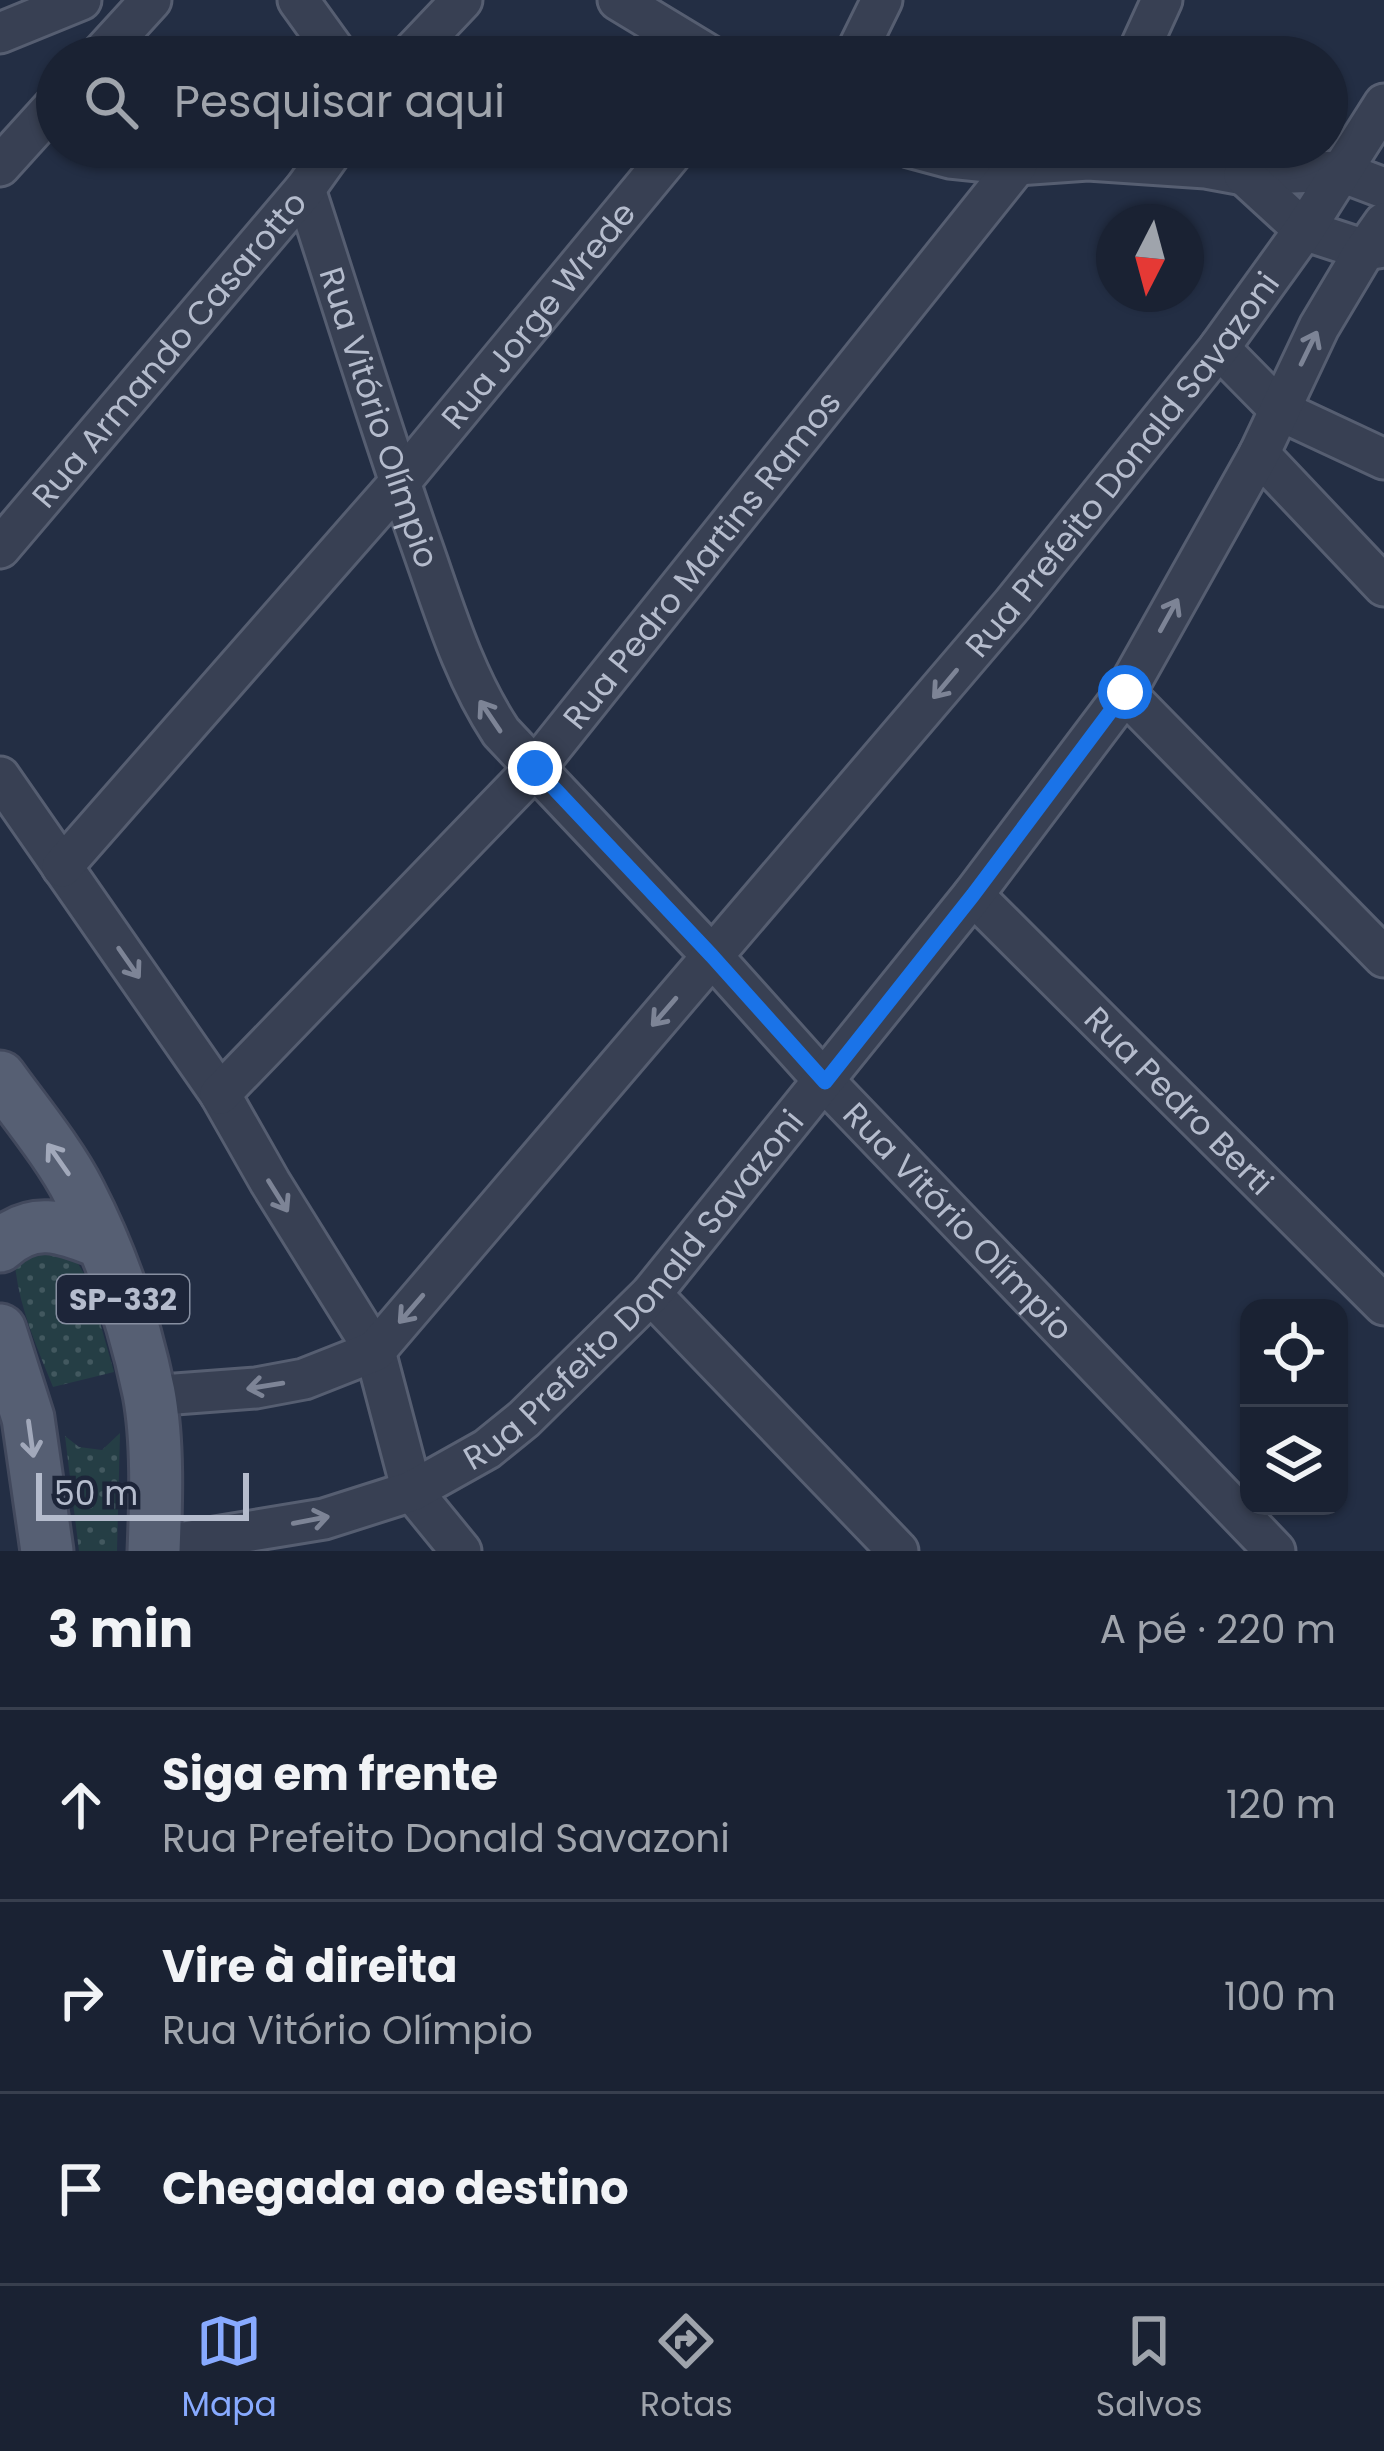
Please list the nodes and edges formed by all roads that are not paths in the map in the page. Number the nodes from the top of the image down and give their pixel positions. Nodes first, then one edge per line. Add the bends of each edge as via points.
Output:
1 (81, 0) edge
2 (151, 0) edge
3 (298, 0) edge
4 (461, 0) edge
5 (618, 0) edge
6 (882, 0) edge
7 (1162, 0) edge
8 (0, 33) edge
9 (118, 36) edge
10 (324, 36) edge
11 (428, 36) edge
12 (677, 36) edge
13 (864, 36) edge
14 (1146, 36) edge
15 (1384, 104) edge
16 (36, 127) edge
17 (1348, 158) edge
18 (0, 166) edge
19 (320, 168) edge
20 (660, 168) edge
21 (1015, 168) edge
22 (1206, 168) edge
23 (1341, 168) edge
24 (1339, 171) junction
25 (1244, 175) junction
26 (1384, 188) edge
27 (305, 189) junction
28 (1304, 230) junction
29 (1378, 240) edge
30 (1220, 348) junction
31 (1281, 411) junction
32 (1259, 454) junction
33 (1384, 459) edge
34 (400, 482) junction
35 (0, 548) edge
36 (1384, 586) edge
37 (1125, 692) junction
38 (535, 768) junction
39 (0, 778) edge
40 (62, 867) junction
41 (973, 895) junction
42 (712, 956) junction
43 (1384, 957) edge
44 (0, 1077) edge
45 (825, 1082) junction
46 (220, 1094) junction
47 (103, 1243) junction
48 (0, 1246) edge
49 (651, 1294) junction
50 (1384, 1305) edge
51 (0, 1330) edge
52 (375, 1351) junction
53 (149, 1396) junction
54 (412, 1491) junction
55 (154, 1549) edge
56 (47, 1551) edge
57 (461, 1551) edge
58 (898, 1551) edge
59 (1275, 1551) edge

1 - 8 street
2 - 9 street
3 - 10 street
4 - 11 street
5 - 12 street
6 - 13 street
7 - 14 street
15 - 17 street, Rua Prefeito Donald Savazoni
16 - 18 street
19 - 27 street, Rua Armando Casarotto
20 - 34 street, Rua Jorge Wrede
21 - 38 street, Rua Pedro Martins Ramos
22 - 25 street
23 - 24 street, Rua Prefeito Donald Savazoni
24 - 25 street
24 - 26 street
24 - 28 street, Rua Prefeito Donald Savazoni
25 - 28 street
27 - 34 street, Rua Vitório Olímpio
27 - 35 street, Rua Armando Casarotto
28 - 29 street
28 - 30 street, Rua Prefeito Donald Savazoni
31 -> 29 street, Rua Prefeito Donald Savazoni via 1319,327
30 - 31 street
30 -> 42 street, Rua Prefeito Donald Savazoni
31 - 32 street, Rua Prefeito Donald Savazoni
31 - 33 street
32 - 36 street
37 -> 32 street, Rua Prefeito Donald Savazoni
38 -> 34 street, Rua Vitório Olímpio via 478,698
34 - 40 street, Rua Jorge Wrede
37 - 41 street, Rua Prefeito Donald Savazoni
37 - 43 street
38 - 42 street, Rua Vitório Olímpio
38 - 46 street, Rua Pedro Martins Ramos
39 - 40 street
40 -> 46 street
41 - 45 street, Rua Prefeito Donald Savazoni
41 - 50 street, Rua Pedro Berti
42 - 45 street, Rua Vitório Olímpio
42 -> 52 street, Rua Prefeito Donald Savazoni
47 -> 44 main road, SP-332 via 77,1187
45 - 49 street, Rua Prefeito Donald Savazoni
45 - 59 street, Rua Vitório Olímpio
46 -> 52 street
47 - 48 main road, SP-332 via 42,1226
47 - 53 main road, SP-332
49 - 54 street, Rua Prefeito Donald Savazoni via 524,1419
49 - 58 street
51 -> 56 main road via 28,1418
52 -> 53 street via 304,1379
52 - 54 street
53 - 55 main road, SP-332
55 -> 54 street, Rua Prefeito Donald Savazoni via 325,1519
54 - 57 street

